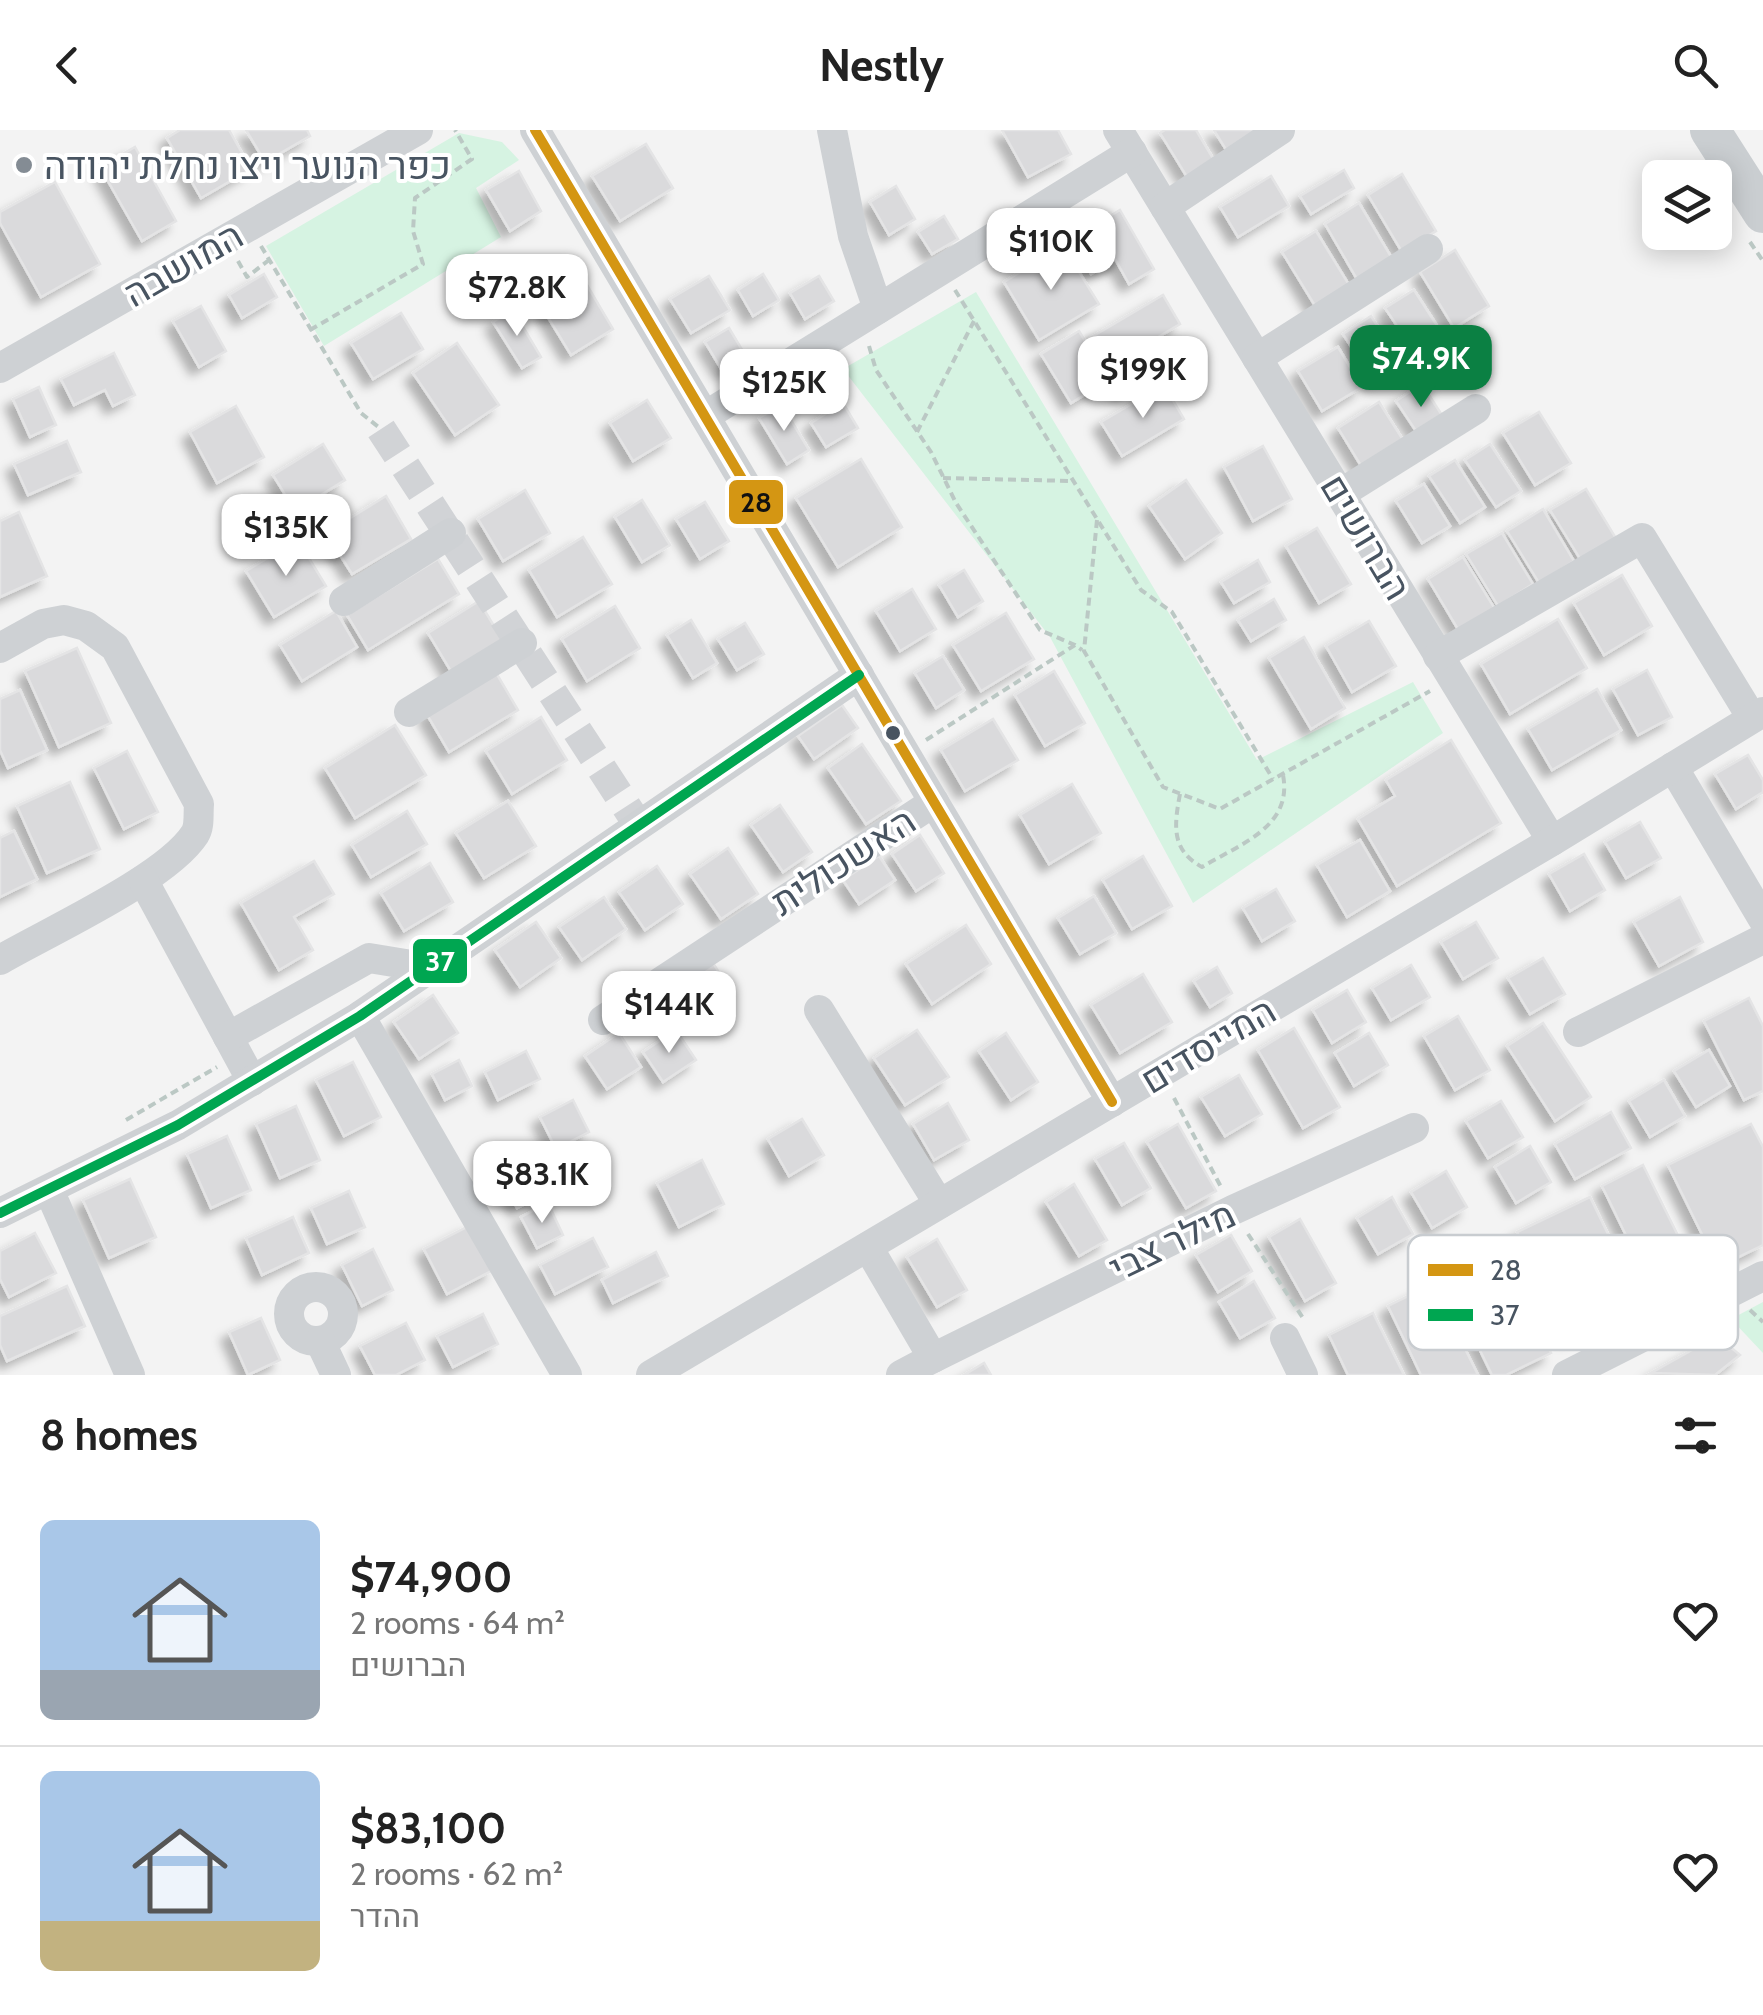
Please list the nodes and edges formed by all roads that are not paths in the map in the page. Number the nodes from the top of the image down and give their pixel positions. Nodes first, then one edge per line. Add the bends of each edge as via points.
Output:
1 (418, 130) edge
2 (535, 130) edge
3 (832, 130) edge
4 (1280, 130) edge
5 (1710, 130) edge
6 (1741, 130) edge
7 (1125, 141) edge
8 (1763, 165) edge
9 (1165, 206) junction
10 (1763, 213) edge
11 (1428, 249) dead end
12 (880, 308) junction
13 (1257, 358) junction
14 (0, 368) edge
15 (1476, 409) dead end
16 (705, 416) junction
17 (1340, 494) junction
18 (452, 533) dead end
19 (344, 601) dead end
20 (522, 643) dead end
21 (0, 648) edge
22 (1445, 668) junction
23 (858, 675) junction
24 (409, 712) dead end
25 (1758, 715) edge
26 (1673, 767) junction
27 (934, 802) junction
28 (1552, 841) junction
29 (143, 880) junction
30 (1763, 919) edge
31 (1763, 938) edge
32 (0, 960) edge
33 (430, 968) junction
34 (819, 1010) dead end
35 (360, 1016) junction
36 (602, 1020) dead end
37 (1578, 1032) dead end
38 (239, 1058) junction
39 (1112, 1102) junction
40 (1414, 1128) dead end
41 (49, 1190) junction
42 (939, 1204) junction
43 (0, 1212) edge
44 (868, 1247) junction
45 (1763, 1276) edge
46 (1738, 1289) edge
47 (1285, 1338) dead end
48 (320, 1341) dead end
49 (1625, 1350) edge
50 (933, 1358) junction
51 (1584, 1372) edge
52 (130, 1375) edge
53 (336, 1375) edge
54 (567, 1375) edge
55 (651, 1375) edge
56 (901, 1375) edge
57 (1303, 1375) edge

1 - 14 street, המושבה
2 - 16 street
3 - 12 street via 853,236
4 - 9 street
5 - 10 main road
6 - 8 main road
7 - 9 street, הברושים
7 - 12 street
9 - 13 street, הברושים
11 - 13 street
12 - 16 street
13 - 17 street, הברושים
15 - 17 street
16 - 23 street
17 - 22 street, הברושים
18 - 19 street
20 - 24 street
21 - 29 street via 64,620 114,646 199,804 198,831
22 - 25 street via 1642,538
22 - 28 street, הברושים
23 - 27 street
23 - 33 street
25 - 26 street, המייסדים
26 - 28 street, המייסדים
26 - 30 street
27 - 36 street, האשכולית
27 - 39 street
28 - 39 street, המייסדים
29 - 32 street
29 - 38 street
31 - 37 street
33 - 35 street
33 - 38 street via 369,958
34 - 42 street
35 - 38 street
35 - 54 street
38 - 41 street via 178,1125
39 - 42 street, המייסדים
40 - 50 street, מילר צבי
41 - 43 street
41 - 52 street
42 - 44 street, המייסדים
44 - 50 street
44 - 55 street, המייסדים
45 - 46 street
47 - 57 street
48 - 53 street
49 - 51 street
50 - 56 street, מילר צבי

